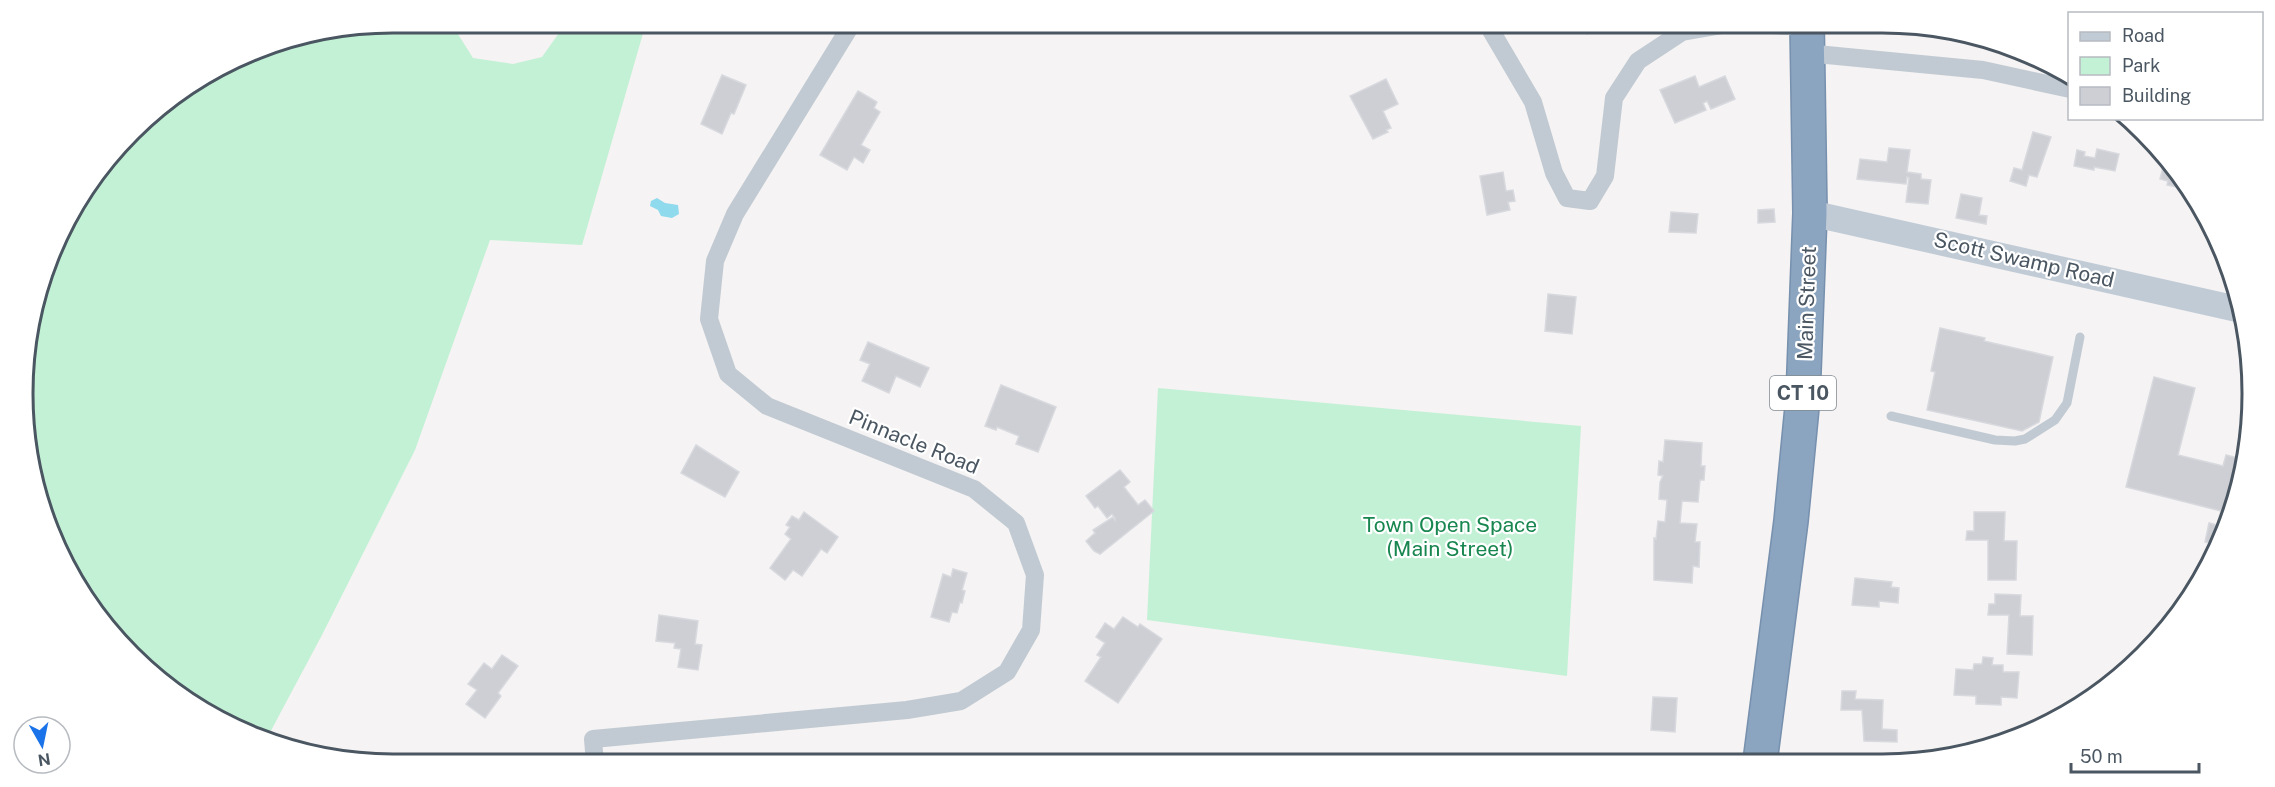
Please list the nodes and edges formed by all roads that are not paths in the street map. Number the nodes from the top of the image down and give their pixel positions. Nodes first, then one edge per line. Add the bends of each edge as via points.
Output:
1 (846, 33) edge
2 (1492, 33) edge
3 (1680, 33) edge
4 (1806, 34) edge
5 (2068, 90) edge
6 (1810, 213) junction
7 (2232, 308) edge
8 (2080, 337) dead end
9 (1891, 416) dead end
10 (594, 754) edge
11 (1761, 754) edge

1 - 10 street, Pinnacle Road via 735,214 715,261 709,319 728,374 767,406 974,489 1016,523 1035,575 1031,630 1007,672 961,701 907,710 593,739
2 - 3 street via 1533,102 1554,173 1567,198 1590,201 1605,176 1614,98 1638,61
4 - 5 street
4 - 6 highway, Main Street / CT 10
6 - 7 main road, Scott Swamp Road
6 - 11 highway, Main Street / CT 10 via 1798,451
8 - 9 lane via 2067,403 2055,420 2025,439 1995,440

